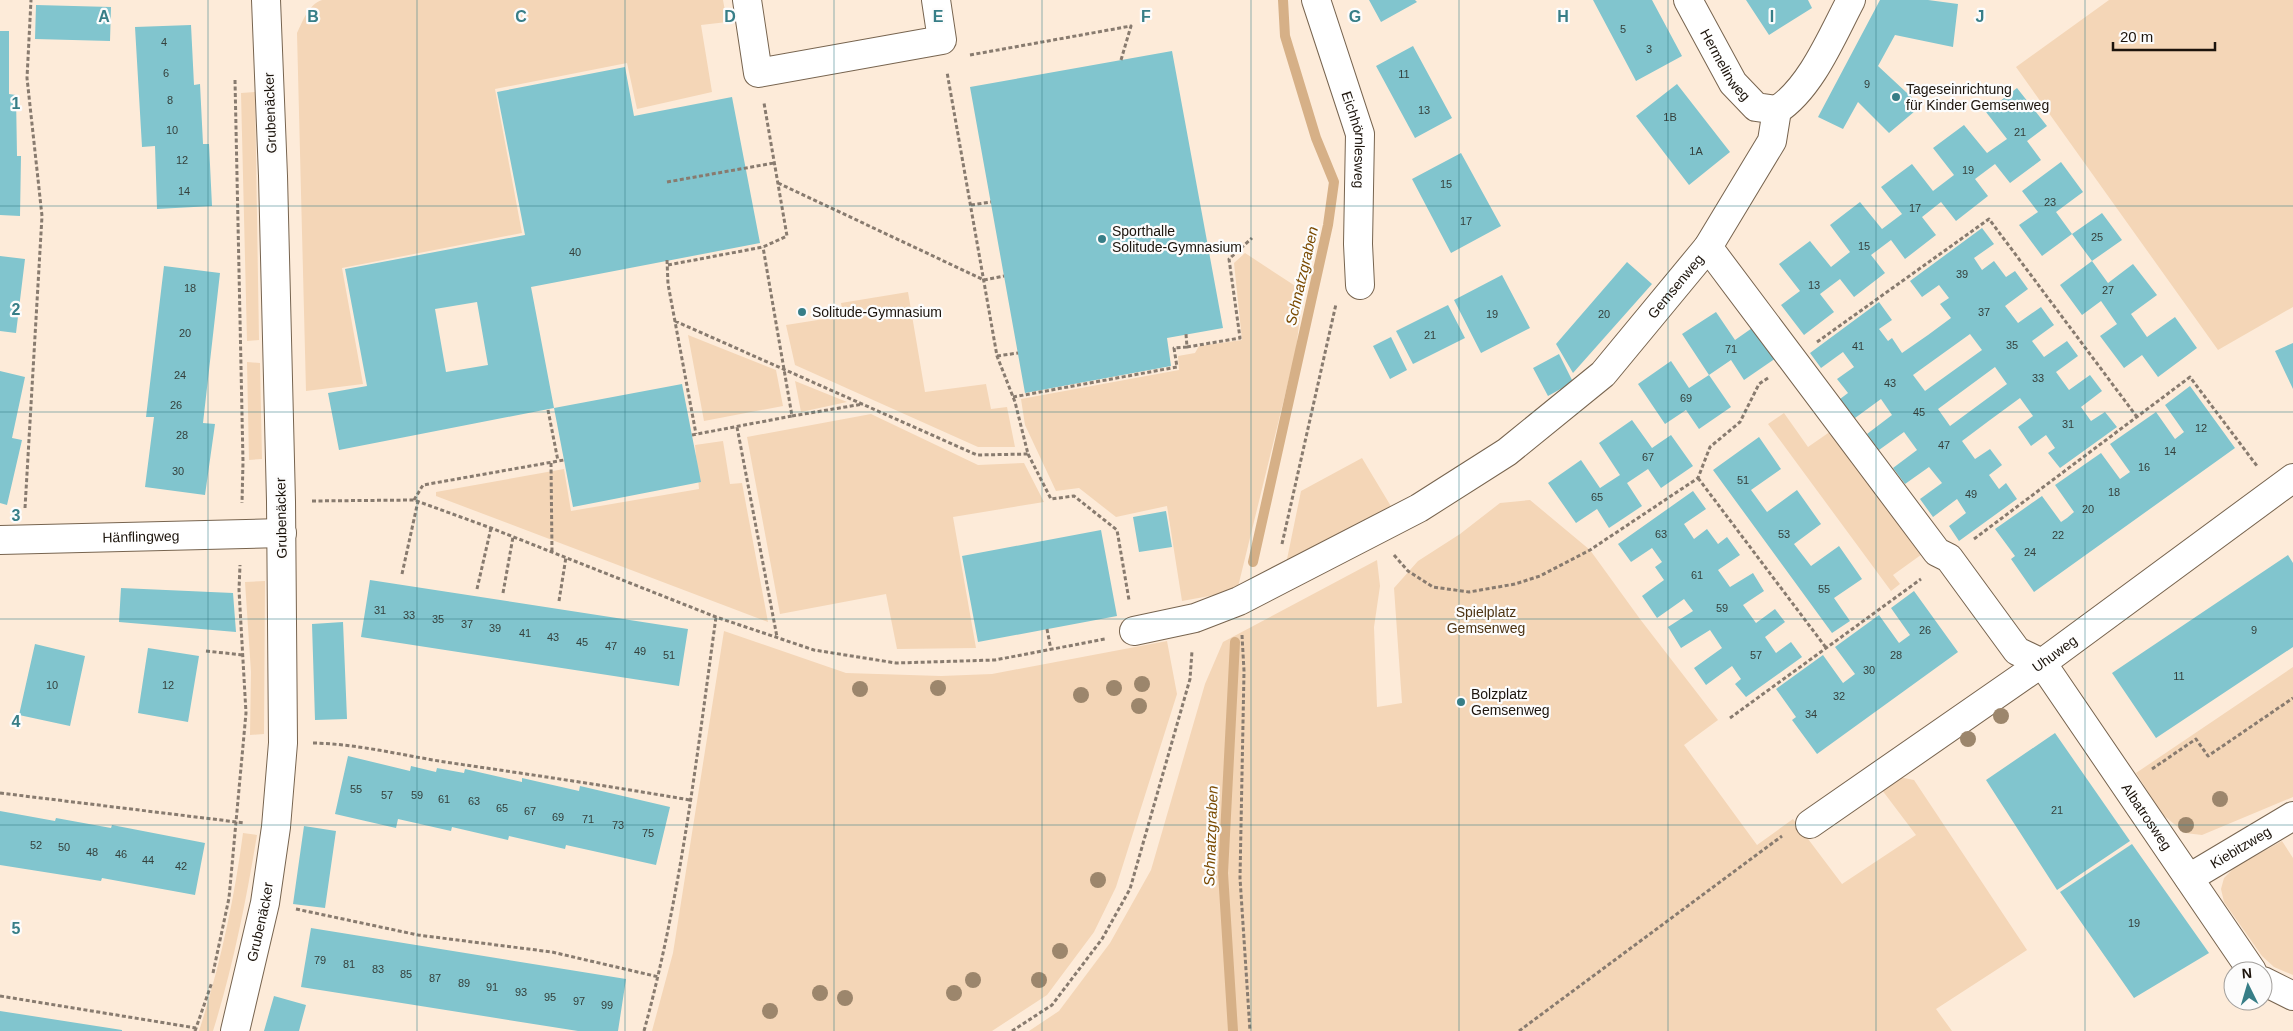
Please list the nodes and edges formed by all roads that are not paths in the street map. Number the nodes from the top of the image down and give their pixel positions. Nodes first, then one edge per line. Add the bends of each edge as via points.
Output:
1 (266, 0) edge
2 (747, 0) edge
3 (936, 0) edge
4 (1316, 0) edge
5 (1688, 0) edge
6 (1852, 0) edge
7 (1777, 110) junction
8 (1708, 247) junction
9 (1360, 285) road end
10 (2286, 476) edge
11 (282, 533) junction
12 (12, 540) edge
13 (1134, 631) road end
14 (2042, 663) junction
15 (2293, 816) edge
16 (1810, 824) road end
17 (2189, 878) junction
18 (2245, 961) edge
19 (2273, 986) edge
20 (2293, 996) edge
21 (235, 1031) edge

1 - 11 street, Grubenäcker
2 - 3 street via 758,73 943,50
4 - 9 street, Eichhörnlesweg via 1360,134
5 - 7 street, Hermelinweg via 1733,83 1756,107
6 - 7 street via 1808,78 1791,101
7 - 8 street, Gemsenweg via 1772,141
8 - 13 street, Gemsenweg via 1602,374 1508,452 1375,533 1239,601 1195,618
8 - 14 street via 1937,552 1949,558 2017,651
10 - 14 street, Uhuweg
11 - 12 street, Hänflingweg
11 - 21 street, Grubenäcker via 282,743 276,827 266,903
14 - 16 street, Uhuweg
14 - 17 street, Albatrosweg
15 - 17 street, Kiebitzweg
17 - 18 street, Albatrosweg
19 - 20 street

